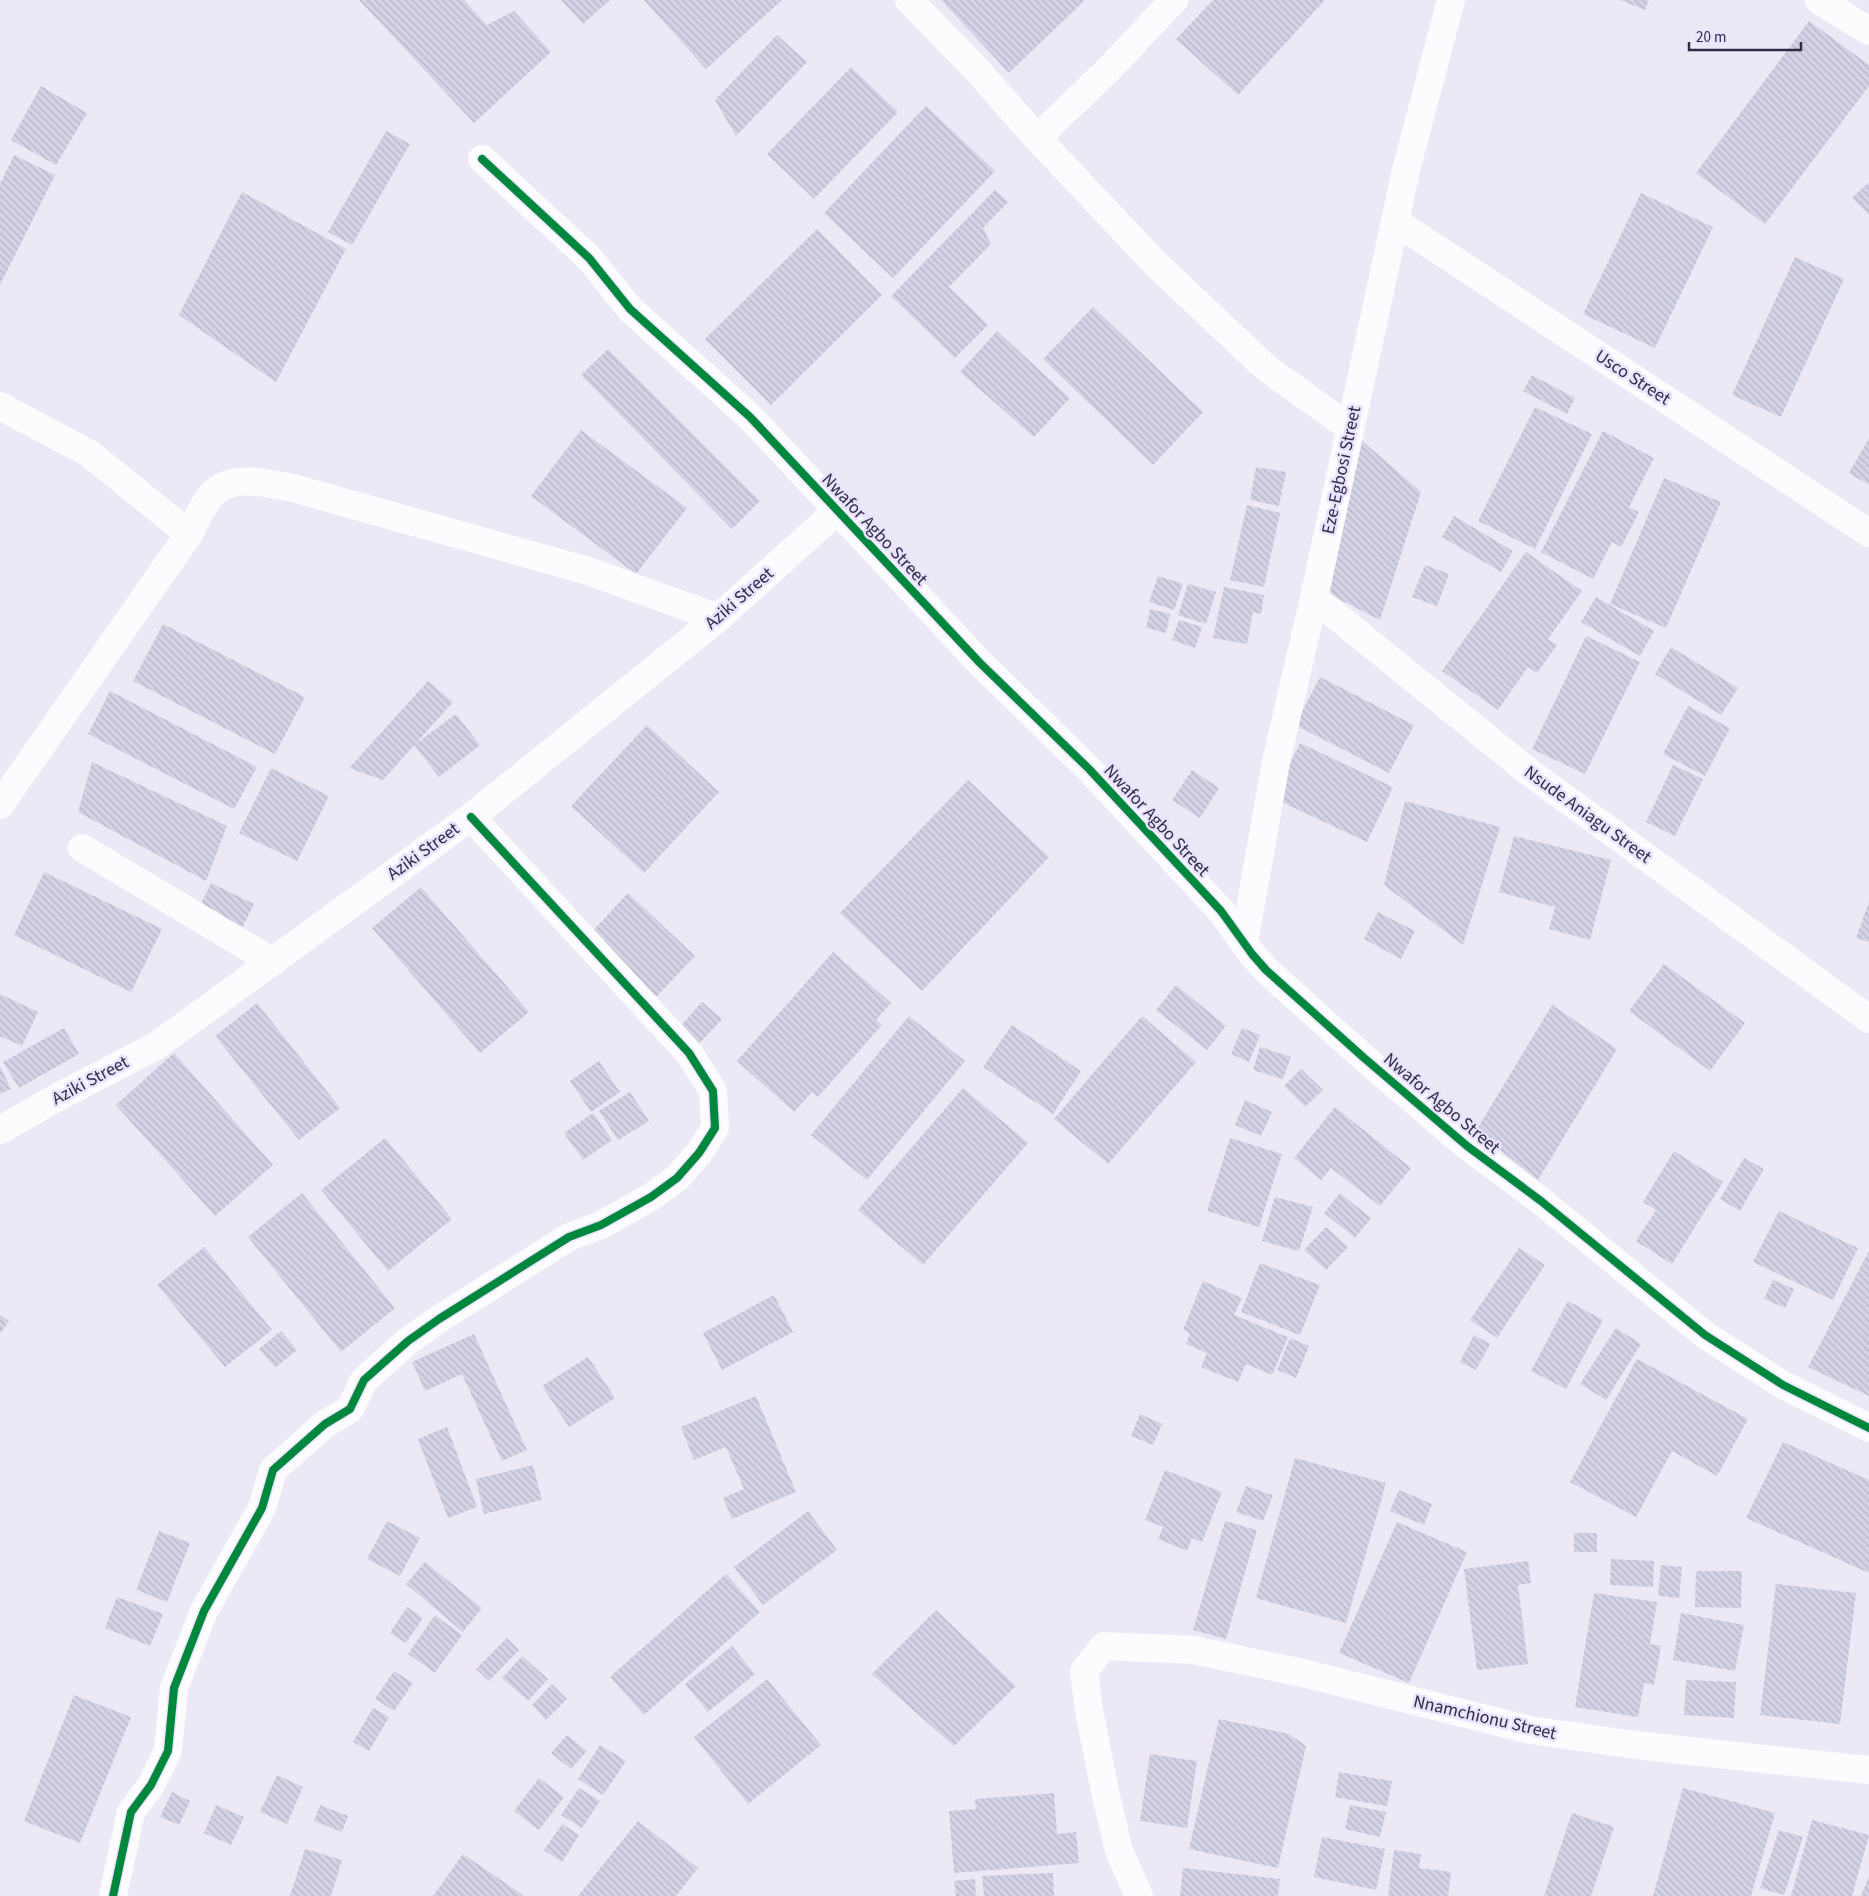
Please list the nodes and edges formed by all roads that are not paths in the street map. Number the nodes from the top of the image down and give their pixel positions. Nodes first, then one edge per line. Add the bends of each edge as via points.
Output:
1 (909, 0) edge
2 (1174, 0) edge
3 (1451, 0) edge
4 (1825, 2) edge
5 (1869, 31) edge
6 (1038, 138) junction
7 (482, 159) dead end
8 (1396, 222) junction
9 (0, 406) edge
10 (1350, 428) junction
11 (838, 510) junction
12 (1869, 532) edge
13 (188, 534) junction
14 (1314, 598) junction
15 (718, 618) junction
16 (0, 805) edge
17 (471, 816) junction
18 (82, 848) dead end
19 (1244, 943) junction
20 (272, 962) junction
21 (1869, 1019) edge
22 (0, 1130) edge
23 (1869, 1428) edge
24 (1869, 1770) edge
25 (113, 1896) edge
26 (1139, 1896) edge

1 - 6 street via 976,68
2 - 6 street
3 - 8 street, Eze-Egbosi Street via 1406,170
4 - 5 street
6 - 10 street via 1155,264 1265,367
7 - 11 street, Nwafor Agbo Street via 588,258 630,309 750,417
8 - 10 street, Eze-Egbosi Street
8 - 12 street, Usco Street
9 - 13 street via 90,454
10 - 14 street, Eze-Egbosi Street
11 - 15 street, Aziki Street
11 - 19 street, Nwafor Agbo Street via 980,663 1089,769 1221,911
13 - 15 street via 213,493 229,484 247,480 293,488 588,571
13 - 16 street
14 - 19 street, Eze-Egbosi Street via 1276,762
14 - 21 street, Nsude Aniagu Street via 1529,772
15 - 17 street, Aziki Street
17 - 20 street, Aziki Street
17 - 25 street via 689,1053 713,1091 715,1128 677,1178 651,1197 601,1225 569,1237 408,1341 364,1380 350,1408 325,1424 273,1470 262,1508 204,1611 174,1688 168,1752 151,1785 131,1812
18 - 20 street
19 - 23 street, Nwafor Agbo Street via 1266,970 1467,1146 1541,1201 1705,1335 1783,1385
20 - 22 street, Aziki Street via 156,1046
24 - 26 street, Nnamchionu Street via 1642,1746 1530,1730 1303,1673 1193,1650 1104,1646 1084,1671 1089,1710 1119,1851

